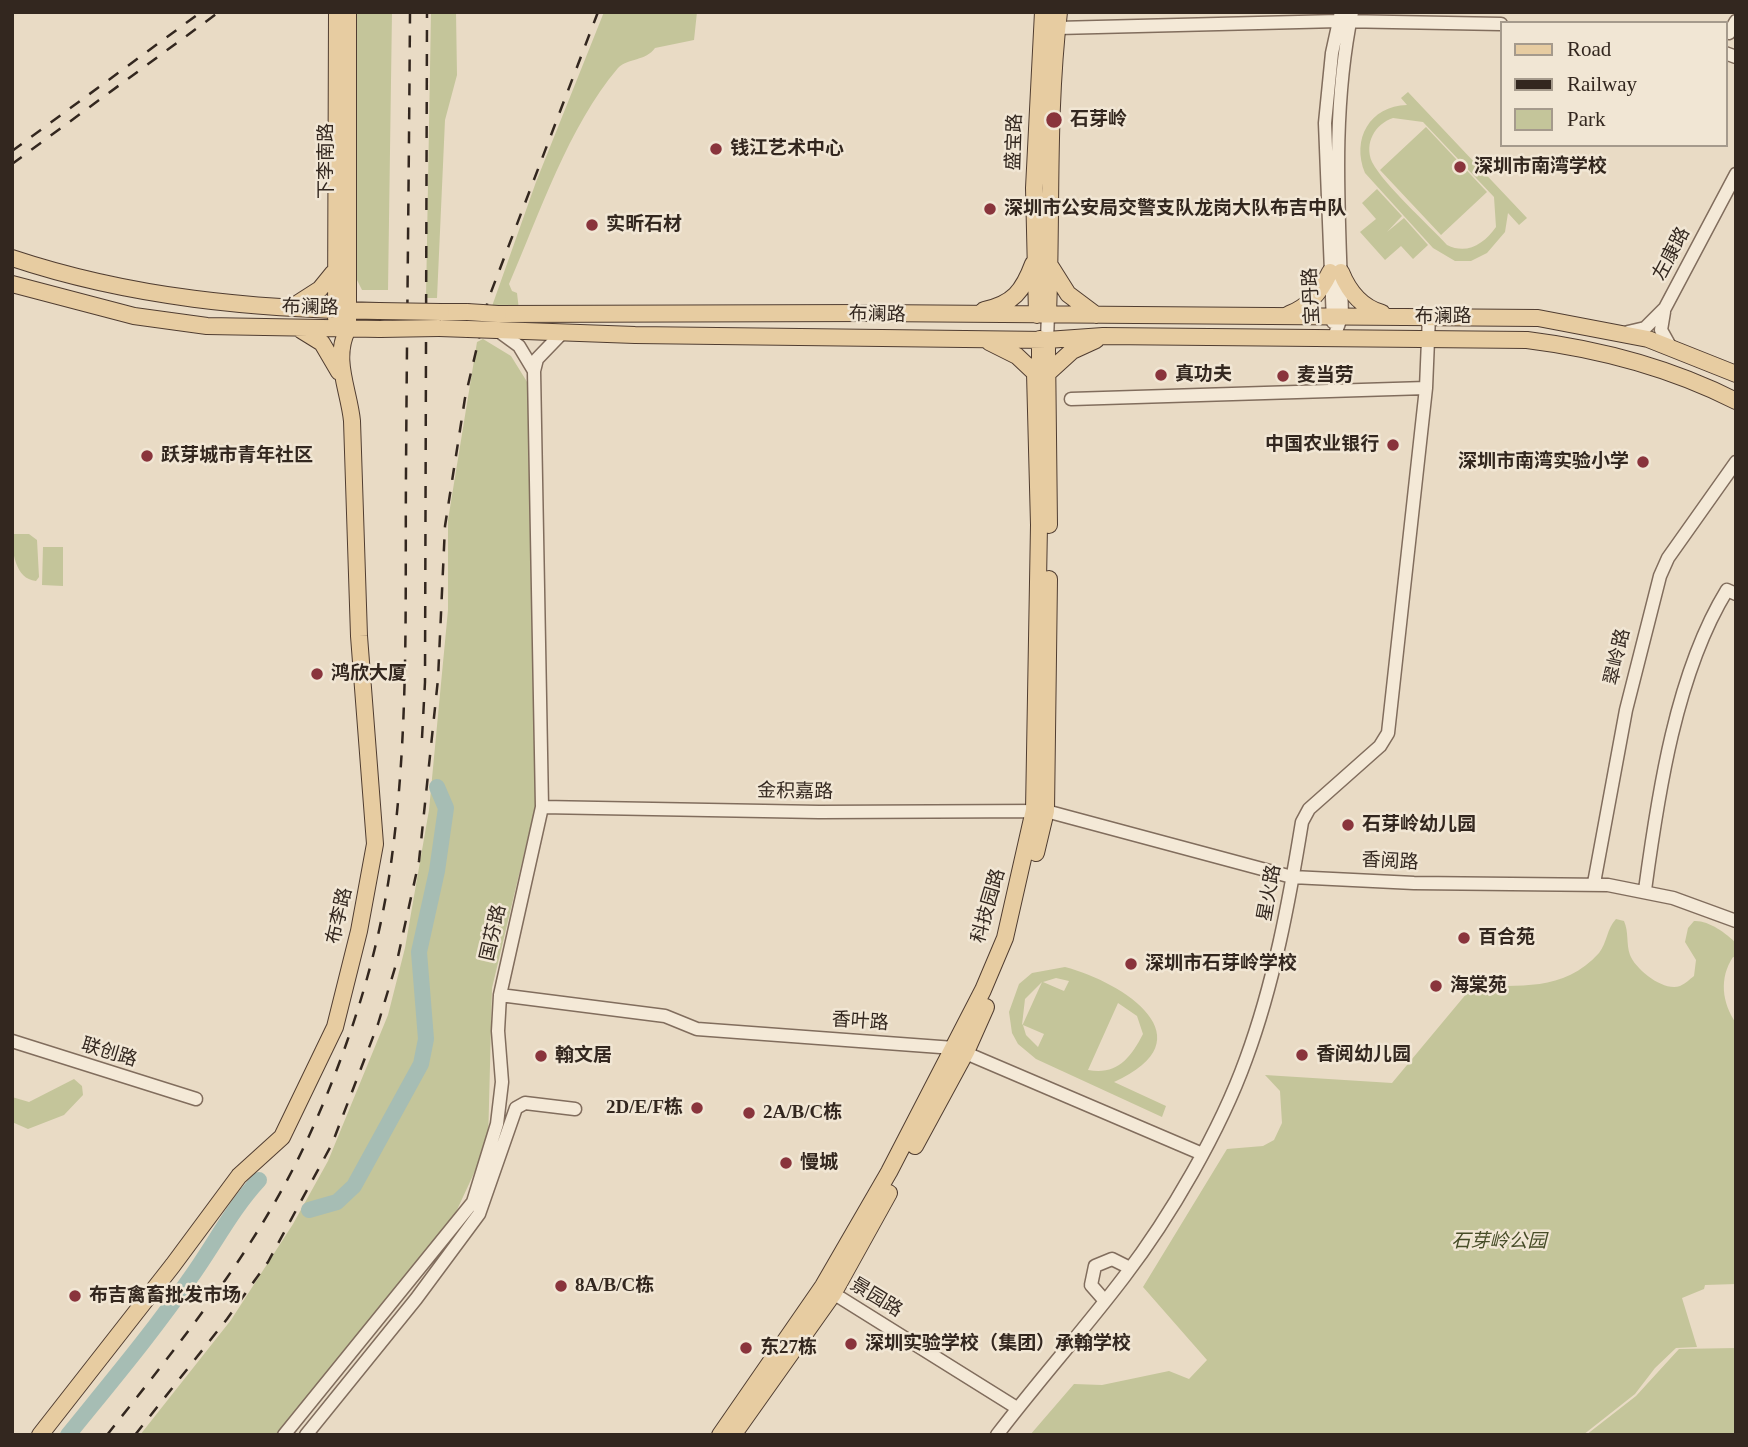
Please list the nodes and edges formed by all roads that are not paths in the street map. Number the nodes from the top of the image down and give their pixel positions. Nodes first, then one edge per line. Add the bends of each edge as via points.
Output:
1 (337, 12) edge
2 (348, 12) edge
3 (1043, 12) edge
4 (1346, 17) edge
5 (1377, 18) edge
6 (1058, 20) edge
7 (1500, 24) edge
8 (1736, 174) edge
9 (1043, 257) junction
10 (12, 258) edge
11 (1335, 272) junction
12 (333, 273) junction
13 (12, 284) edge
14 (291, 307) junction
15 (1665, 308) junction
16 (341, 310) junction
17 (1043, 315) junction
18 (1096, 315) junction
19 (1284, 315) junction
20 (1337, 315) junction
21 (1387, 315) junction
22 (960, 316) junction
23 (989, 316) junction
24 (1429, 316) junction
25 (440, 320) junction
26 (497, 322) junction
27 (299, 330) junction
28 (563, 332) junction
29 (1624, 333) junction
30 (342, 334) junction
31 (1103, 336) junction
32 (982, 337) junction
33 (1334, 337) junction
34 (1429, 338) junction
35 (1043, 340) junction
36 (1671, 348) junction
37 (534, 371) junction
38 (1042, 372) junction
39 (1736, 374) edge
40 (342, 378) junction
41 (1426, 388) junction
42 (1071, 399) dead end
43 (1736, 401) edge
44 (1736, 462) edge
45 (1736, 594) edge
46 (542, 807) junction
47 (1040, 810) junction
48 (1292, 877) junction
49 (1594, 883) junction
50 (1645, 890) junction
51 (1736, 921) edge
52 (500, 995) junction
53 (12, 1041) edge
54 (960, 1050) junction
55 (196, 1099) dead end
56 (575, 1109) dead end
57 (1200, 1153) junction
58 (1130, 1268) junction
59 (828, 1290) junction
60 (1105, 1301) junction
61 (1017, 1408) junction
62 (40, 1435) edge
63 (284, 1435) edge
64 (306, 1435) edge
65 (720, 1435) edge
66 (733, 1435) edge
67 (997, 1435) edge

1 - 12 main road, 下李南路
2 - 16 main road, 下李南路
3 - 9 main road, 盛宝路 via 1034,188
4 - 5 street
4 - 6 street
4 - 11 street, 宝丹路 via 1337,125
5 - 7 street
6 - 9 main road, 盛宝路
8 - 15 street, 左康路
9 - 17 main road, 盛宝路
9 - 18 main road via 1062,288
9 - 22 main road via 1015,298
10 - 14 main road, 布澜路 via 128,291
11 - 19 main road via 1307,304
11 - 20 street, 宝丹路
11 - 21 main road via 1363,304
12 - 14 main road via 320,289
12 - 16 main road, 下李南路
13 - 27 main road, 布澜路 via 134,316 207,326
14 - 16 main road, 布澜路
15 - 29 street, 左康路 via 1644,328
15 - 36 street via 1661,330
16 - 25 main road, 布澜路, bridge
16 - 30 main road, 布李路
17 - 18 main road, 布澜路
17 - 23 main road, 布澜路
17 - 35 street, 科技园路
18 - 19 main road, 布澜路
19 - 20 main road, 布澜路
20 - 21 main road, 布澜路
20 - 33 street, 宝丹路
21 - 24 main road, 布澜路
22 - 23 main road, 布澜路
22 - 26 main road, 布澜路 via 869,313
23 - 32 main road
24 - 29 main road, 布澜路 via 1538,318
24 - 34 street, 星火路
25 - 26 main road, 布澜路, bridge
25 - 30 main road, 布澜路, bridge
26 - 28 main road, 布澜路
26 - 37 street
27 - 30 main road, 布澜路
27 - 40 main road via 322,343
28 - 32 main road, 布澜路
28 - 37 street via 537,359
29 - 36 main road, 布澜路
30 - 40 main road, 布李路
31 - 33 main road, 布澜路
31 - 35 main road, 布澜路
31 - 38 main road
32 - 35 main road, 布澜路
32 - 38 main road
33 - 34 main road, 布澜路
34 - 41 street, 星火路
34 - 43 main road, 布澜路 via 1494,338 1577,346 1642,364
35 - 38 main road, 科技园路
36 - 39 main road, 布澜路
37 - 46 street, 国芬路
38 - 47 main road, 科技园路
40 - 62 main road, 布李路 via 352,421 359,636 375,844 335,1027 282,1138 239,1175
41 - 42 street
41 - 48 street, 星火路 via 1388,733 1380,746 1309,809 1302,821
44 - 49 street, 翠岭路 via 1660,576 1626,710
45 - 50 street via 1727,590 1694,656 1667,764
46 - 47 street, 金积嘉路 via 819,813
46 - 52 street, 国芬路
47 - 48 street, 香阅路
47 - 54 main road, 科技园路 via 1005,938
48 - 49 street, 香阅路 via 1414,883
48 - 57 street, 星火路 via 1275,964 1246,1058
49 - 50 street, 香阅路
50 - 51 street, 香阅路
52 - 54 street, 香叶路 via 665,1016 697,1029
52 - 63 street, 国芬路 via 502,1082 497,1124 473,1202
53 - 55 street, 联创路
54 - 57 street, 香叶路
54 - 59 main road, 科技园路
56 - 64 street via 525,1103 516,1108 479,1214
57 - 58 street, 星火路 via 1164,1219
58 - 60 street, 星火路
58 - 60 street via 1112,1259 1095,1266 1091,1284
59 - 61 street, 景园路
59 - 65 main road, 科技园路
59 - 66 main road, 科技园路
60 - 61 street, 星火路
61 - 67 street, 星火路

